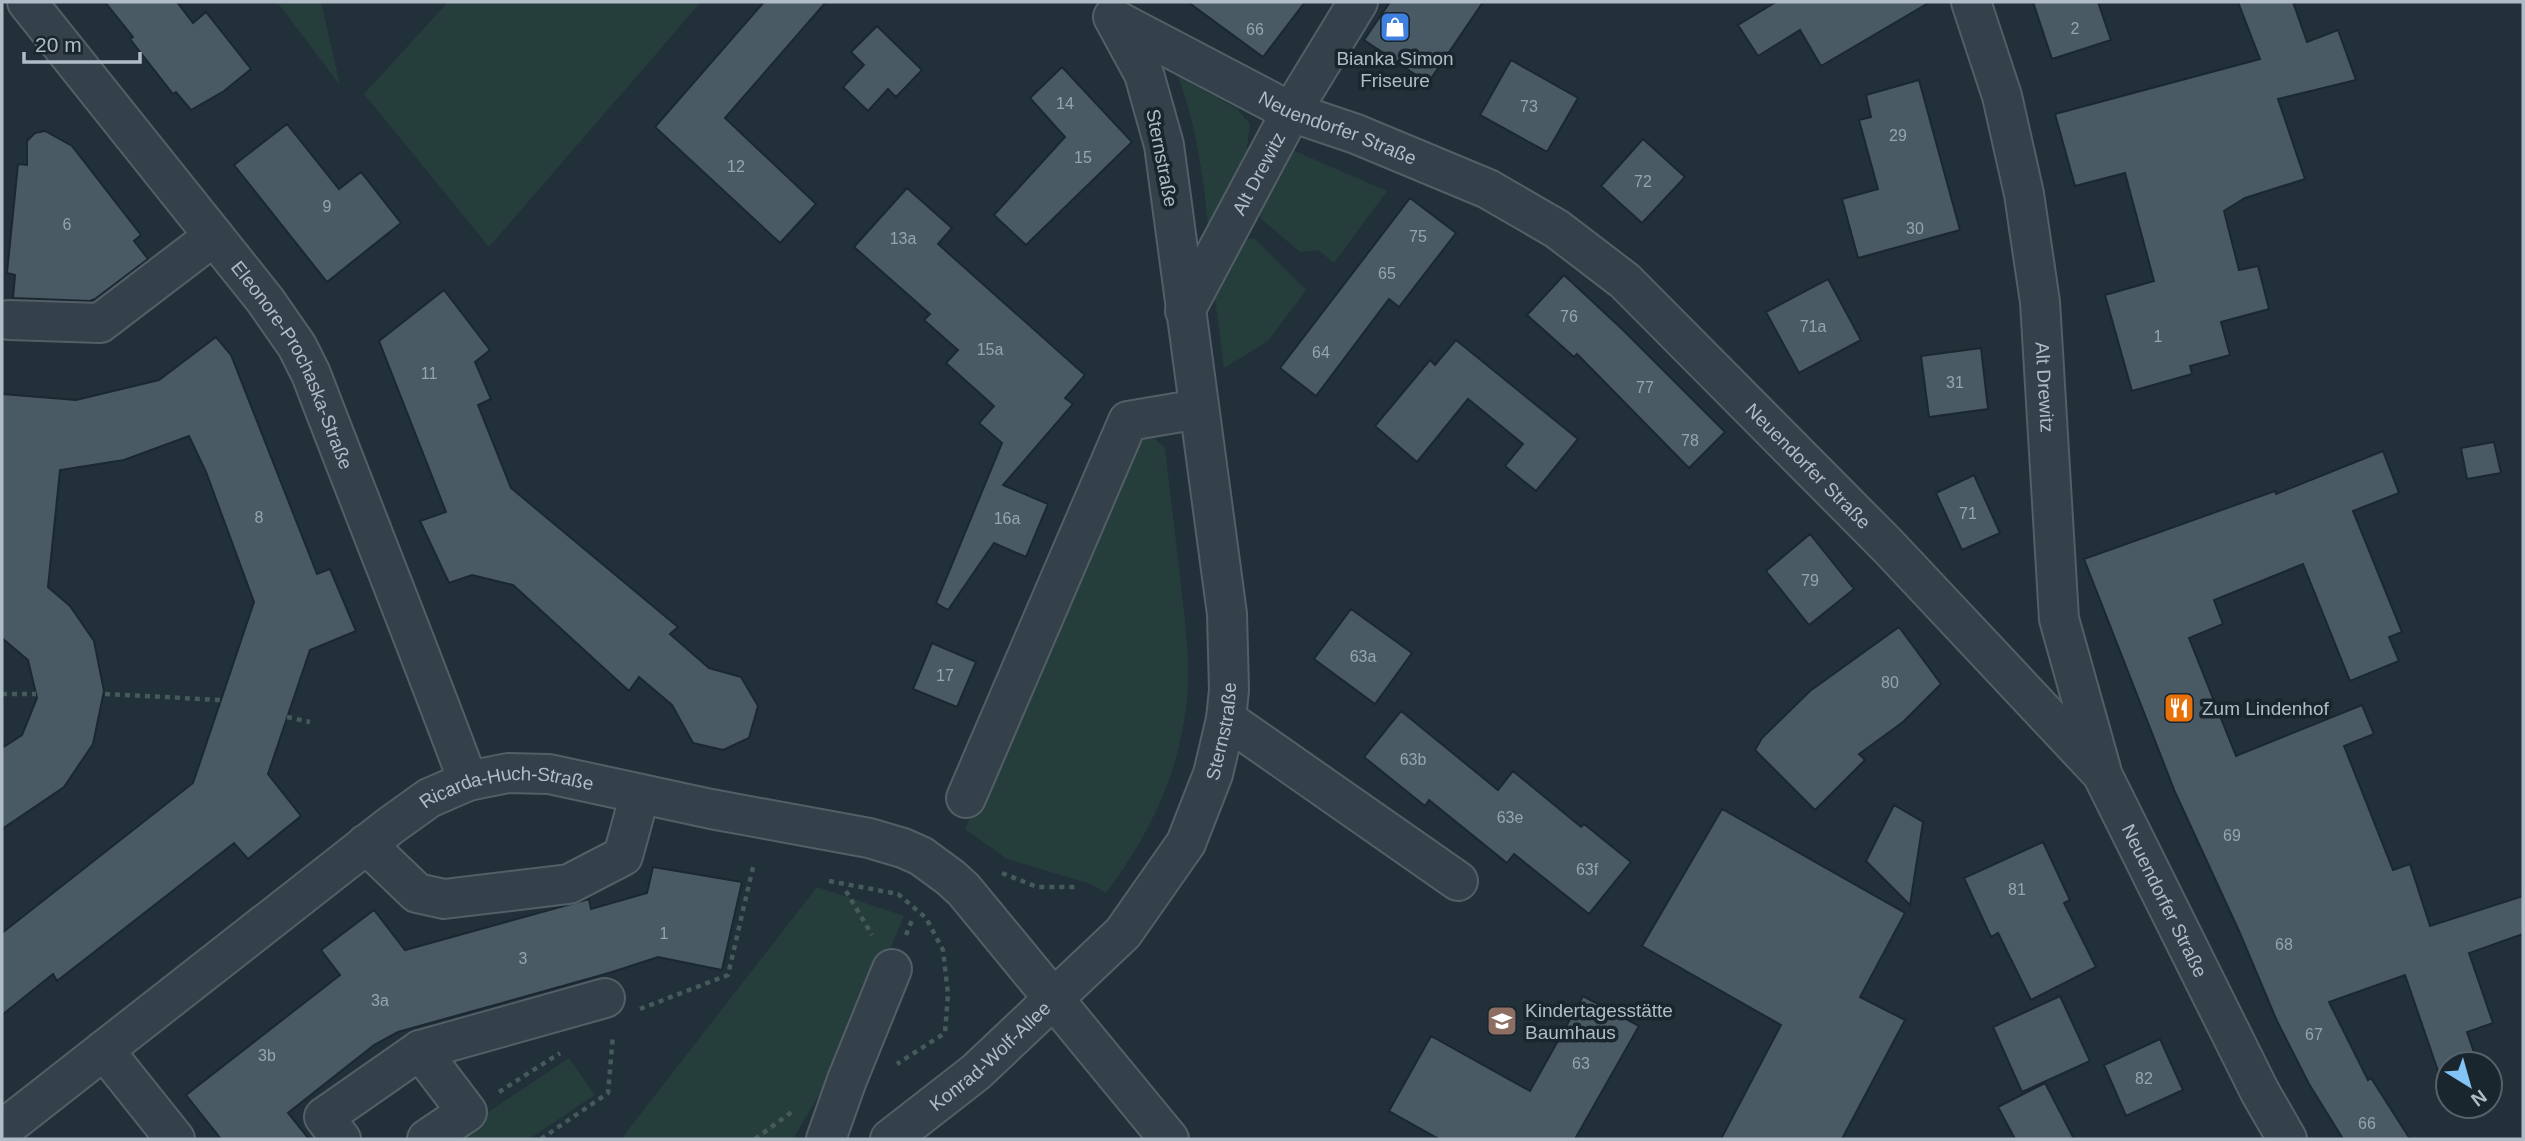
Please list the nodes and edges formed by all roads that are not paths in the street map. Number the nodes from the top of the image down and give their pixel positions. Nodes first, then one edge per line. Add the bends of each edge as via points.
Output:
1 (27, 2) edge
2 (1358, 2) edge
3 (1971, 2) edge
4 (1109, 11) edge
5 (1291, 112) junction
6 (214, 236) junction
7 (1185, 311) junction
8 (9, 320) dead end
9 (1199, 409) junction
10 (1226, 719) junction
11 (2102, 774) junction
12 (468, 780) junction
13 (640, 794) junction
14 (966, 797) dead end
15 (366, 845) junction
16 (1458, 881) dead end
17 (892, 969) road end
18 (1054, 999) junction
19 (609, 1015) road end
20 (104, 1049) junction
21 (420, 1050) junction
22 (2, 1130) edge
23 (175, 1139) edge
24 (341, 1139) edge
25 (426, 1139) edge
26 (826, 1139) edge
27 (890, 1139) edge
28 (1169, 1139) edge
29 (2287, 1139) edge

1 - 6 street, Eleonore-Prochaska-Straße
2 - 5 street, Alt Drewitz
3 - 11 street, Alt Drewitz via 2002,96 2024,194 2040,302 2059,619
4 - 5 street, Neuendorfer Straße
4 - 7 street, Sternstraße via 1144,75 1164,145
5 - 7 street, Alt Drewitz
5 - 11 street, Neuendorfer Straße via 1488,189 1558,229 1625,281 1888,546
6 - 8 street via 100,323
6 - 12 street, Eleonore-Prochaska-Straße via 278,318 311,374
7 - 9 street, Sternstraße
9 - 10 street, Sternstraße via 1227,614
9 - 14 street via 1128,421
10 - 16 street
10 - 18 street, Sternstraße via 1213,774 1186,843 1123,933
11 - 29 street, Neuendorfer Straße
12 - 13 street, Ricarda-Huch-Straße via 508,773 549,775
12 - 15 street, Ricarda-Huch-Straße via 429,798
13 - 15 street via 623,856 569,884 444,900 416,893
13 - 18 street, Ricarda-Huch-Straße via 869,838 912,852 964,890
15 - 20 street, Ricarda-Huch-Straße
17 - 26 street
18 - 27 street, Konrad-Wolf-Allee via 976,1072
18 - 28 street, Ricarda-Huch-Straße
19 - 21 street
20 - 22 street, Ricarda-Huch-Straße
20 - 23 street
21 - 24 street via 324,1116
21 - 25 street via 467,1112

